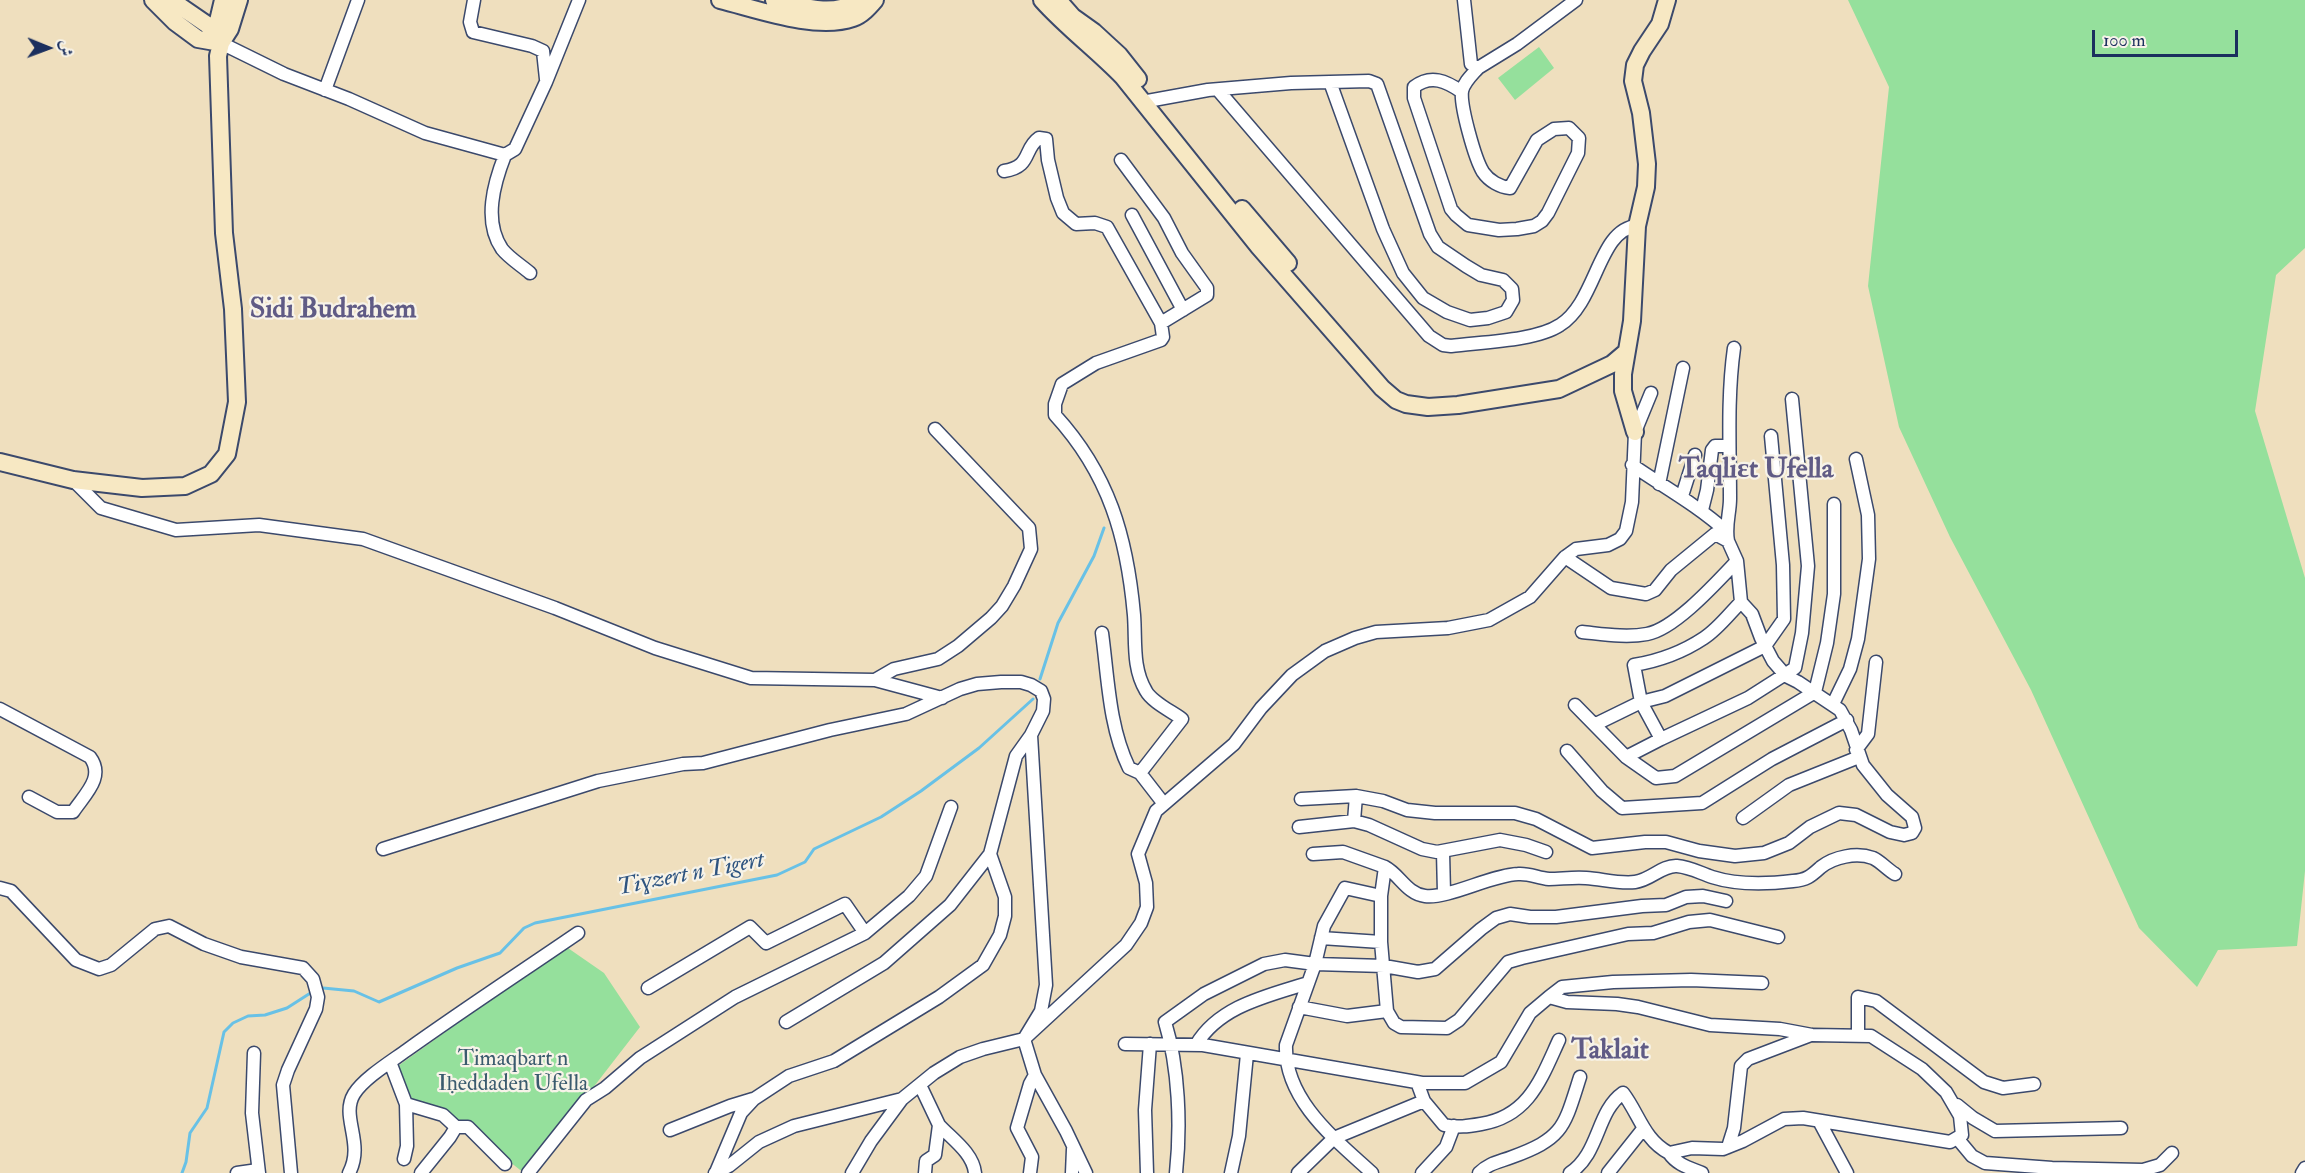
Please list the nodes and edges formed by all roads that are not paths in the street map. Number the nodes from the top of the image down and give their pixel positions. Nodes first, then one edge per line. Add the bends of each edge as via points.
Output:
1 (153, 0) edge
2 (171, 0) edge
3 (223, 0) edge
4 (239, 0) edge
5 (357, 0) edge
6 (474, 0) edge
7 (579, 0) edge
8 (720, 0) edge
9 (774, 0) edge
10 (875, 0) edge
11 (1042, 0) edge
12 (1058, 0) edge
13 (1464, 0) edge
14 (1576, 0) edge
15 (1667, 0) edge
16 (849, 7) edge
17 (221, 44) junction
18 (1478, 68) junction
19 (546, 82) junction
20 (1330, 82) junction
21 (325, 90) junction
22 (1218, 90) junction
23 (1462, 92) junction
24 (1148, 100) junction
25 (505, 155) junction
26 (1121, 160) dead end
27 (1004, 171) dead end
28 (1132, 214) dead end
29 (1637, 226) junction
30 (530, 273) dead end
31 (1183, 310) junction
32 (1161, 322) junction
33 (1734, 348) dead end
34 (1625, 353) junction
35 (1683, 368) dead end
36 (1652, 393) dead end
37 (1792, 399) dead end
38 (935, 429) dead end
39 (1635, 432) junction
40 (1771, 436) dead end
41 (1729, 446) junction
42 (1695, 455) dead end
43 (1856, 459) dead end
44 (0, 462) edge
45 (1632, 465) junction
46 (73, 480) junction
47 (1659, 484) junction
48 (1682, 496) junction
49 (1834, 504) dead end
50 (1702, 510) junction
51 (1723, 535) junction
52 (1565, 557) junction
53 (1737, 561) junction
54 (1741, 602) junction
55 (1582, 632) dead end
56 (1102, 633) dead end
57 (1765, 646) junction
58 (1876, 662) dead end
59 (1786, 676) junction
60 (875, 680) junction
61 (1815, 692) junction
62 (942, 698) junction
63 (1641, 702) junction
64 (1833, 704) junction
65 (1575, 705) dead end
66 (0, 709) edge
67 (1847, 720) junction
68 (1596, 724) junction
69 (1031, 735) junction
70 (1661, 739) junction
71 (1568, 751) dead end
72 (1857, 753) junction
73 (1626, 757) junction
74 (1140, 773) junction
75 (1356, 796) junction
76 (28, 797) dead end
77 (1301, 799) dead end
78 (1164, 804) junction
79 (951, 807) dead end
80 (1743, 818) dead end
81 (1354, 821) junction
82 (1299, 827) dead end
83 (383, 849) dead end
84 (1443, 852) junction
85 (1546, 852) dead end
86 (990, 854) junction
87 (1313, 854) dead end
88 (1385, 867) junction
89 (1894, 874) dead end
90 (0, 888) edge
91 (1444, 893) junction
92 (1381, 896) junction
93 (1726, 901) dead end
94 (578, 933) dead end
95 (865, 933) junction
96 (1778, 937) dead end
97 (1321, 938) junction
98 (1381, 942) junction
99 (1315, 964) junction
100 (1384, 966) junction
101 (1308, 983) junction
102 (1762, 983) dead end
103 (648, 988) dead end
104 (1549, 997) junction
105 (1299, 1006) junction
106 (1387, 1011) junction
107 (786, 1022) dead end
108 (1812, 1035) junction
109 (1858, 1035) junction
110 (1024, 1039) junction
111 (1560, 1040) dead end
112 (1125, 1044) dead end
113 (1150, 1044) junction
114 (1172, 1045) junction
115 (1196, 1045) junction
116 (254, 1053) dead end
117 (1247, 1054) junction
118 (1286, 1059) junction
119 (390, 1062) junction
120 (1035, 1074) junction
121 (1580, 1077) dead end
122 (1417, 1082) junction
123 (2034, 1084) dead end
124 (920, 1085) junction
125 (754, 1099) junction
126 (902, 1099) junction
127 (1952, 1100) junction
128 (1424, 1101) junction
129 (406, 1104) junction
130 (1819, 1121) junction
131 (939, 1125) junction
132 (1454, 1126) junction
133 (456, 1127) junction
134 (2121, 1128) dead end
135 (1643, 1129) junction
136 (670, 1130) dead end
137 (1334, 1138) junction
138 (1957, 1138) junction
139 (1073, 1145) junction
140 (1728, 1147) junction
141 (1669, 1153) junction
142 (2172, 1153) dead end
143 (404, 1159) dead end
144 (505, 1164) dead end
145 (2305, 1168) edge
146 (258, 1171) edge
147 (237, 1173) edge
148 (291, 1173) edge
149 (349, 1173) edge
150 (421, 1173) edge
151 (528, 1173) edge
152 (715, 1173) edge
153 (852, 1173) edge
154 (925, 1173) edge
155 (975, 1173) edge
156 (1030, 1173) edge
157 (1072, 1173) edge
158 (1086, 1173) edge
159 (1148, 1173) edge
160 (1176, 1173) edge
161 (1231, 1173) edge
162 (1298, 1173) edge
163 (1372, 1173) edge
164 (1422, 1173) edge
165 (1479, 1173) edge
166 (1570, 1173) edge
167 (1608, 1173) edge
168 (1702, 1173) edge
169 (1847, 1173) edge
170 (2302, 1173) edge

1 - 17 street via 198,39
2 - 17 street via 208,26
3 - 17 street via 218,21
4 - 17 street
5 - 21 street
6 - 19 street via 470,22 473,32 543,51
7 - 19 street
8 - 16 street via 787,16 834,21
9 - 16 street via 814,8
10 - 16 street via 855,17
11 - 24 street
12 - 24 street via 1119,55
13 - 18 street via 1471,64
14 - 18 street
15 - 29 street via 1660,24 1635,65 1633,81 1647,164
17 - 21 street
17 - 46 street via 218,56 224,233 233,309 237,402 227,454 211,474 185,486 142,488
18 - 23 street
19 - 25 street via 515,149
20 - 20 street via 1377,84 1430,234 1438,247 1466,266 1481,275 1503,280 1512,289 1513,300 1506,312 1470,320 1447,312 1423,298 1403,273
20 - 22 street
21 - 25 street via 425,133
22 - 24 street
22 - 29 street via 1429,336 1443,345 1533,335 1561,325 1582,303 1612,240 1621,231
23 - 23 street via 1436,80 1422,81 1414,87 1414,98 1451,209 1468,225 1499,230 1534,226 1548,213 1578,153 1579,138 1569,128 1554,129 1537,140 1510,188 1500,187 1483,172 1465,120
24 - 34 street via 1259,247 1396,400 1418,407 1440,407 1559,389 1612,364
25 - 30 street via 494,183 492,227 502,249
26 - 31 street via 1164,218 1207,288 1207,295
27 - 32 street via 1019,166 1035,141 1046,139 1052,182 1063,213 1076,224 1107,227
28 - 31 street
29 - 34 street via 1632,321
31 - 32 street
32 - 74 street via 1161,340 1096,363 1062,384 1055,404 1055,416 1085,454 1110,499 1127,554 1136,668 1147,693 1182,719
33 - 41 street via 1729,384
34 - 39 street via 1623,391
35 - 47 street
36 - 39 street
37 - 59 street via 1808,566 1802,633 1795,668
38 - 60 street via 1029,528 1031,549 1002,606 966,639 938,659 894,669
39 - 45 street
40 - 57 street via 1784,619
41 - 50 street via 1715,446 1712,450
41 - 51 street via 1730,508
42 - 48 street
43 - 64 street via 1868,514 1869,559 1858,639 1850,669
44 - 46 street
45 - 47 street
45 - 52 street via 1632,502 1626,531 1608,545 1576,549
46 - 60 street via 101,508 176,530 259,525 363,539 655,648 751,678
47 - 48 street
48 - 50 street
49 - 61 street via 1834,594
50 - 51 street
51 - 52 street via 1671,570 1655,590 1646,594 1611,588
51 - 53 street
52 - 78 street via 1530,597 1490,621 1376,632 1326,651 1292,675 1234,744
53 - 54 street
53 - 55 street via 1697,601 1648,634
54 - 57 street via 1752,614
54 - 63 street via 1706,637 1679,652 1634,665
56 - 74 street via 1120,750 1129,768
57 - 59 street
57 - 63 street via 1665,696
58 - 72 street via 1868,734
59 - 61 street
59 - 70 street
60 - 62 street
61 - 64 street
61 - 73 street via 1675,776 1656,778
62 - 69 street via 977,684 1031,685 1041,691 1044,699 1043,711
62 - 83 street via 906,714 703,763 598,781
63 - 68 street
63 - 70 street
64 - 67 street
65 - 68 street
66 - 76 street via 90,757 97,766 97,776 73,812 57,812
67 - 71 street via 1772,759 1702,803 1623,808 1602,791
67 - 72 street
68 - 73 street
69 - 86 street via 1016,756
69 - 110 street via 1046,985 1041,1011
70 - 73 street
72 - 75 street via 1887,795 1912,817 1912,833 1890,832 1856,815 1839,813 1764,853 1735,856 1666,842 1592,848 1536,819 1515,813 1407,810
72 - 80 street via 1789,785
74 - 78 street
75 - 77 street
75 - 81 street
78 - 110 street via 1156,811 1138,854 1146,883 1147,907 1141,923 1126,945
79 - 95 street via 926,876 909,896
81 - 82 street
81 - 84 street via 1422,849
84 - 85 street via 1500,840
84 - 91 street
86 - 107 street via 950,905 884,963
86 - 125 street via 1005,897 1005,916 1000,935 983,965 939,997 834,1061 789,1076
87 - 88 street via 1343,852
88 - 91 street via 1412,891 1425,896
88 - 92 street
89 - 91 street via 1873,858 1852,855 1835,859 1813,876 1794,881 1734,881 1676,866 1634,882 1515,874
90 - 148 street via 11,891 76,960 99,969 111,965 162,927 177,929 192,939 241,957 303,968 313,979 318,997 283,1085
92 - 97 street via 1345,888
92 - 98 street
93 - 100 street via 1686,897 1666,905 1556,917 1510,914 1481,929 1435,969 1418,972
94 - 119 street
95 - 103 street via 845,904 766,943 750,927
95 - 151 street via 735,997 640,1058 586,1100
96 - 106 street via 1710,920 1689,922 1508,962 1459,1020 1447,1028 1401,1027
97 - 98 street
97 - 99 street
98 - 100 street
99 - 100 street
99 - 101 street
99 - 114 street via 1285,960 1264,964 1204,994 1165,1022
100 - 106 street
101 - 105 street
101 - 115 street via 1244,1004 1205,1030
102 - 104 street via 1613,981 1562,987
104 - 108 street via 1638,1007 1710,1025
104 - 122 street via 1530,1013 1502,1062 1465,1083
105 - 106 street via 1347,1016
105 - 118 street via 1286,1045
108 - 109 street
108 - 140 street via 1748,1059 1741,1066
109 - 123 street via 1858,997 1876,1001 1984,1082 2003,1088
109 - 127 street via 1871,1036 1922,1069
110 - 120 street
110 - 124 street via 960,1057
111 - 132 street via 1539,1083 1517,1110 1493,1122
112 - 113 street
113 - 114 street
113 - 159 street via 1145,1110
114 - 115 street
114 - 160 street
115 - 117 street
116 - 146 street via 252,1113
117 - 118 street
117 - 161 street
118 - 122 street
118 - 137 street via 1299,1094
119 - 129 street
119 - 149 street via 356,1091 351,1101 349,1111 356,1150
120 - 139 street
120 - 156 street via 1017,1128 1032,1157
121 - 165 street via 1563,1125 1551,1139 1535,1149 1488,1165
122 - 128 street
124 - 126 street
124 - 131 street
125 - 136 street
125 - 152 street via 741,1113
126 - 152 street via 794,1126 759,1142
126 - 153 street
127 - 134 street via 1995,1131
127 - 138 street via 1960,1116 1962,1135
128 - 132 street via 1444,1125
128 - 137 street
129 - 133 street via 443,1115
129 - 143 street
130 - 138 street via 1950,1142
130 - 140 street via 1784,1119
130 - 169 street
131 - 154 street via 935,1155 926,1161
131 - 155 street via 966,1152
132 - 164 street via 1446,1147
133 - 144 street via 468,1127
133 - 150 street
135 - 141 street via 1658,1148
135 - 166 street via 1622,1094 1603,1119 1594,1145
135 - 167 street
137 - 162 street
137 - 163 street
138 - 142 street via 1972,1156 1985,1162 2052,1168 2143,1170 2160,1165
139 - 157 street
139 - 158 street
140 - 141 street
141 - 168 street via 1673,1159
145 - 170 street
146 - 147 street

